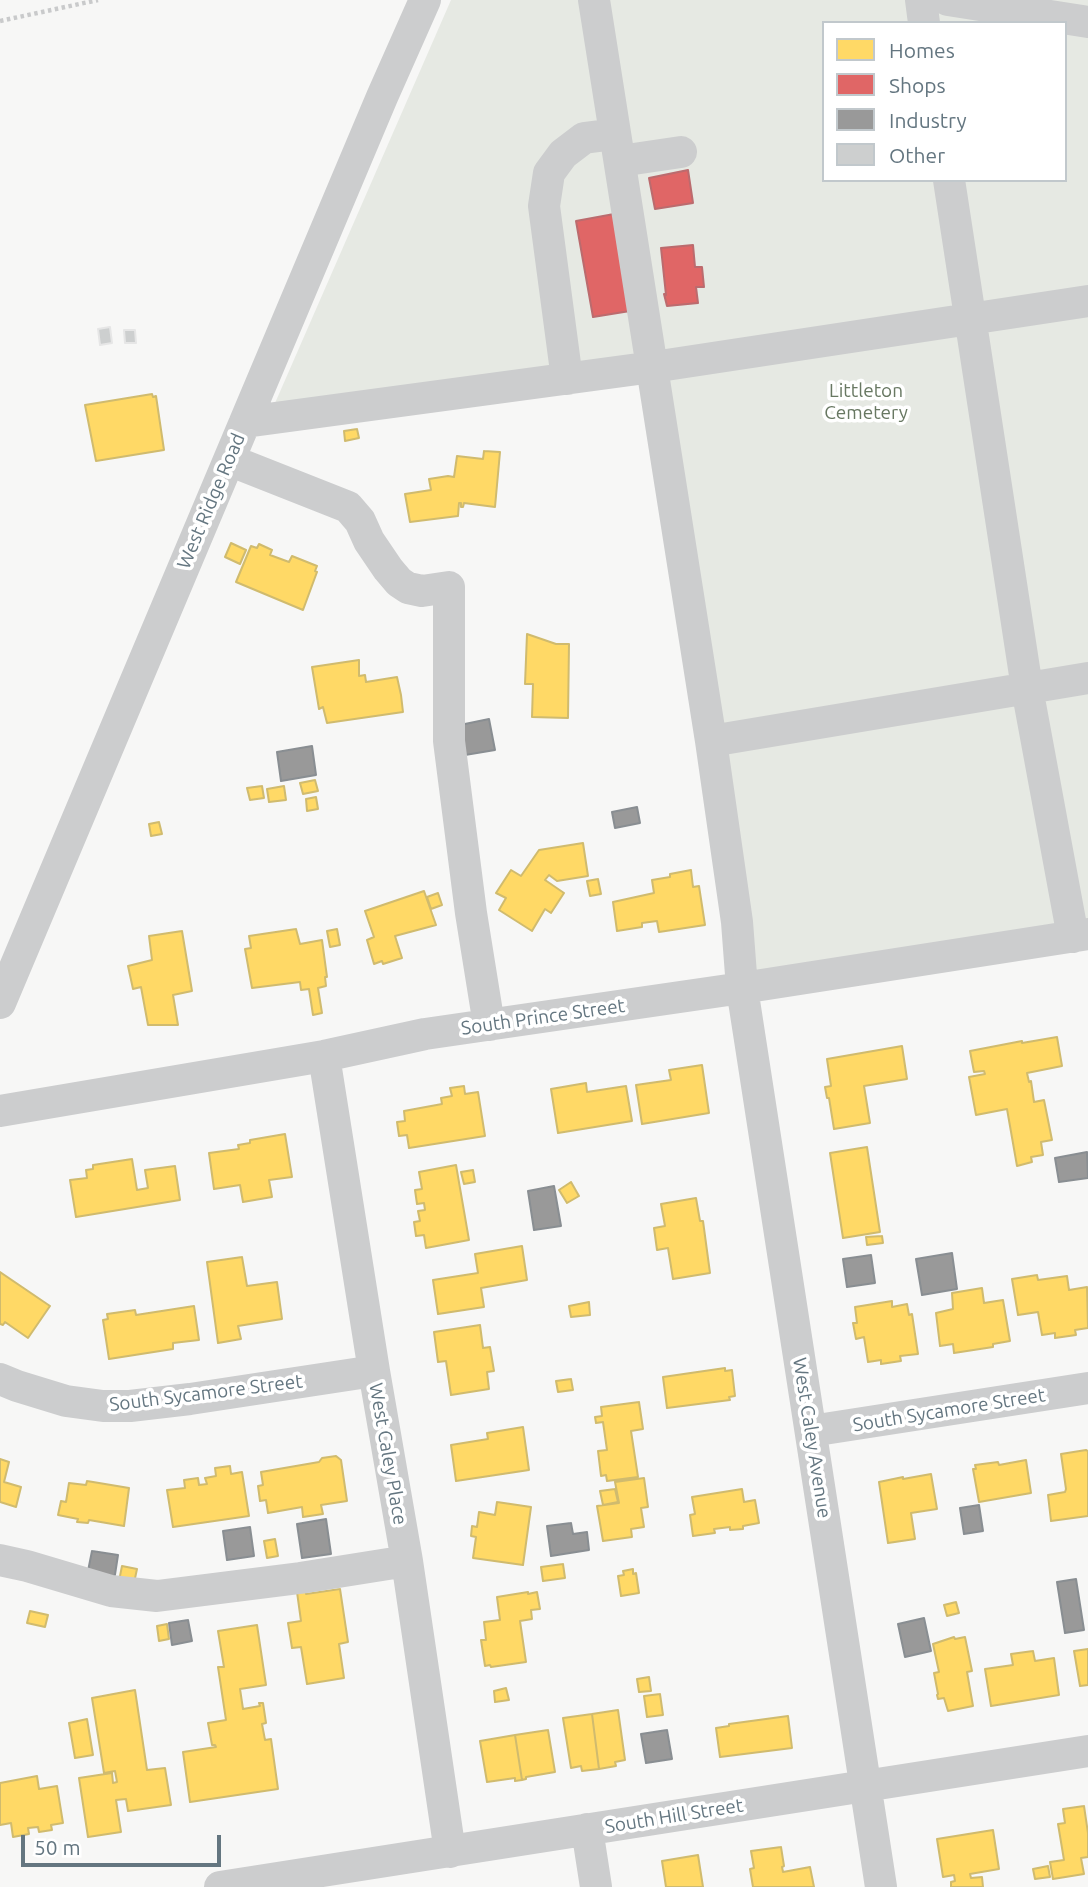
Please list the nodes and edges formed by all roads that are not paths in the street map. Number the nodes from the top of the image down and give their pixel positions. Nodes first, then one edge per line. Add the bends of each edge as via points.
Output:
1 (425, 0) edge
2 (594, 0) edge
3 (921, 0) edge
4 (948, 0) edge
5 (925, 21) edge
6 (1088, 22) edge
7 (618, 147) junction
8 (681, 152) dead end
9 (949, 182) edge
10 (1088, 301) edge
11 (971, 319) junction
12 (653, 367) junction
13 (567, 379) junction
14 (245, 422) junction
15 (229, 460) junction
16 (1088, 678) edge
17 (1027, 688) junction
18 (711, 741) junction
19 (1081, 936) edge
20 (742, 988) junction
21 (0, 1003) edge
22 (489, 1025) junction
23 (324, 1056) junction
24 (0, 1111) edge
25 (374, 1371) junction
26 (0, 1379) edge
27 (1088, 1388) edge
28 (811, 1431) junction
29 (0, 1560) edge
30 (407, 1561) junction
31 (1088, 1751) edge
32 (866, 1786) junction
33 (587, 1829) junction
34 (450, 1852) junction
35 (260, 1884) edge
36 (220, 1887) edge
37 (596, 1887) edge
38 (881, 1887) edge

1 - 14 street, West Ridge Road
2 - 7 street, West Caley Avenue
3 - 5 street
4 - 6 street
7 - 8 street
7 - 12 street, West Caley Avenue
7 - 13 street via 584,138 562,155 549,173 544,206
9 - 11 street
10 - 11 street
11 - 12 street
11 - 17 street
12 - 13 street
12 - 18 street, West Caley Avenue
13 - 14 street
14 - 15 street, West Ridge Road
15 - 21 street, West Ridge Road
15 - 22 street via 348,507 388,569 408,588 449,587 449,741
16 - 17 street
17 - 18 street
17 - 19 street
18 - 20 street, West Caley Avenue
19 - 20 street, South Prince Street
20 - 22 street, South Prince Street
20 - 28 street, West Caley Avenue
22 - 23 street, South Prince Street
23 - 24 street, South Prince Street
23 - 25 street, West Caley Place
25 - 26 street, South Sycamore Street via 130,1406 66,1401
25 - 30 street, West Caley Place
27 - 28 street, South Sycamore Street
28 - 32 street, West Caley Avenue
29 - 30 street via 111,1591 157,1596
30 - 34 street, West Caley Place
31 - 32 street, South Hill Street
32 - 33 street, South Hill Street
32 - 38 street, West Caley Avenue
33 - 34 street, South Hill Street
33 - 37 street
34 - 35 street, South Hill Street
35 - 36 street, South Hill Street

